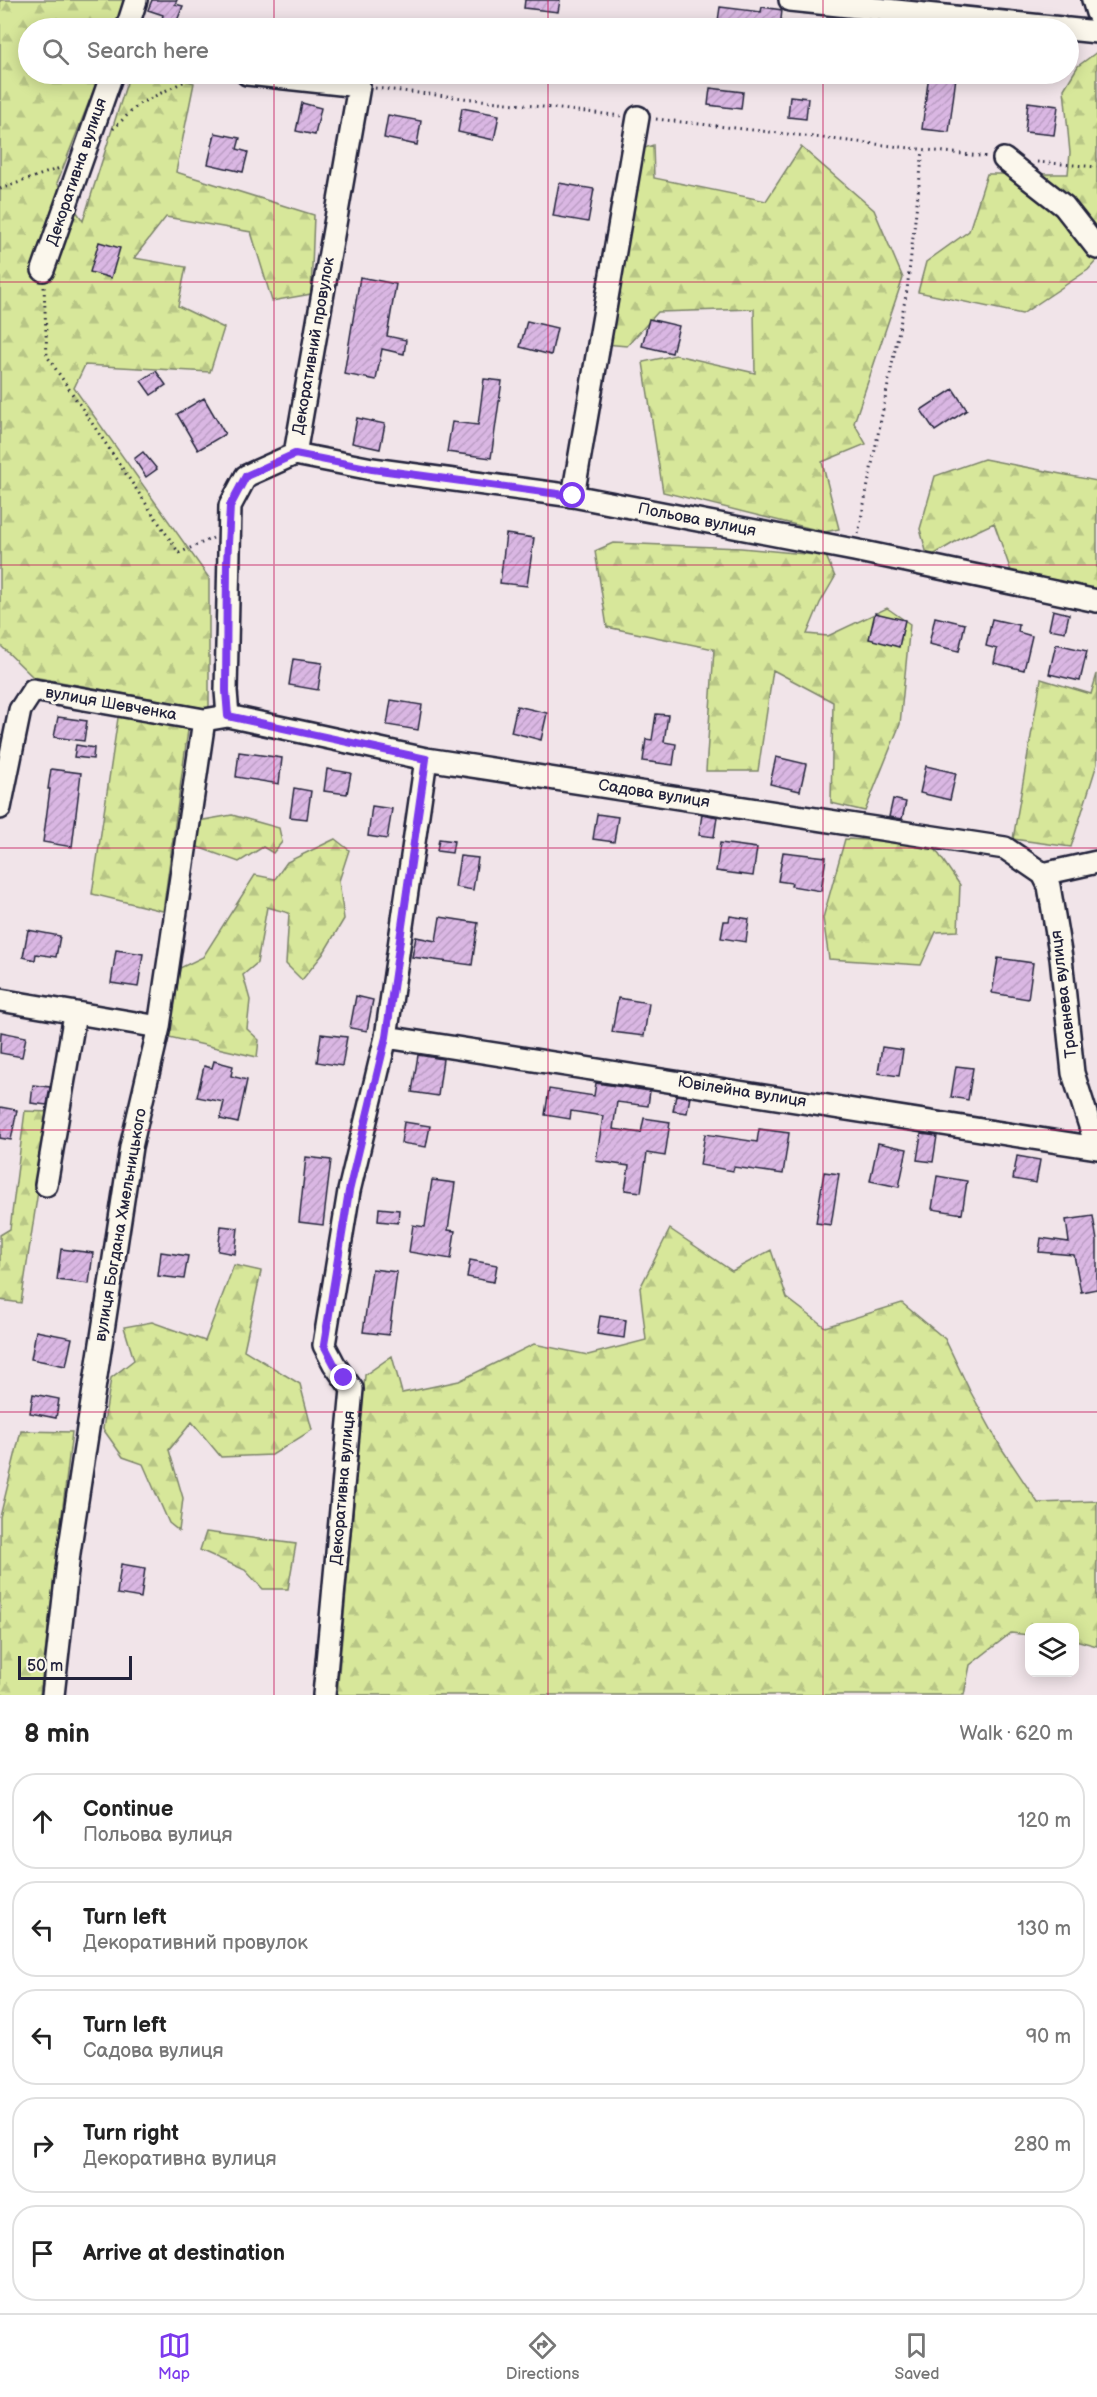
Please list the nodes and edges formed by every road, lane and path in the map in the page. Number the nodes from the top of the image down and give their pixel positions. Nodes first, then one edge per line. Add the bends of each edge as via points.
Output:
1 (136, 0) edge
2 (790, 0) edge
3 (1092, 0) edge
4 (1097, 13) edge
5 (130, 18) edge
6 (965, 18) edge
7 (1079, 30) edge
8 (1097, 32) edge
9 (108, 84) edge
10 (179, 84) edge
11 (340, 84) edge
12 (359, 86) junction
13 (638, 117) junction
14 (105, 136) dead end
15 (923, 149) junction
16 (1004, 159) junction
17 (79, 161) junction
18 (1097, 167) edge
19 (0, 189) edge
20 (1097, 248) edge
21 (43, 270) joint
22 (295, 454) junction
23 (573, 496) junction
24 (229, 531) junction
25 (854, 550) junction
26 (1097, 601) edge
27 (228, 716) junction
28 (204, 720) junction
29 (426, 759) junction
30 (0, 808) edge
31 (1097, 862) edge
32 (1043, 874) junction
33 (0, 1000) edge
34 (75, 1014) junction
35 (159, 1027) junction
36 (386, 1037) junction
37 (1097, 1148) edge
38 (46, 1185) dead end
39 (53, 1695) edge
40 (324, 1695) edge

1 - 5 street
2 - 6 street
3 - 4 street
7 - 8 street
9 - 17 street, Декоративна вулиця
10 - 14 path via 138,104
11 - 12 street
12 - 13 path
12 - 22 street, Декоративний провулок
13 - 15 path
13 - 23 street
15 - 16 path
15 - 25 path via 908,290
16 - 18 path
16 - 20 street via 1064,206
17 - 19 path
17 - 21 street, Декоративна вулиця
21 - 24 path via 47,356 179,553
22 - 23 street, Польова вулиця via 372,469
22 - 24 street, Декоративний провулок via 246,476 230,506
23 - 25 street, Польова вулиця
24 - 27 street, Декоративний провулок
25 - 26 street, Польова вулиця
27 - 28 street, Садова вулиця
27 - 29 street, Садова вулиця
28 - 30 street, вулиця Шевченка via 33,690 20,710
28 - 35 street, вулиця Богдана Хмельницького
29 - 32 street, Садова вулиця via 1005,848
29 - 36 street, Декоративна вулиця
31 - 32 street
32 - 37 street, Травнева вулиця via 1049,886 1061,958 1073,1073
33 - 34 street
34 - 35 street
34 - 38 street
35 - 39 street, вулиця Богдана Хмельницького via 131,1147 69,1553
36 - 37 street, Ювілейна вулиця
36 - 40 street, Декоративна вулиця via 349,1191 324,1345 352,1389

